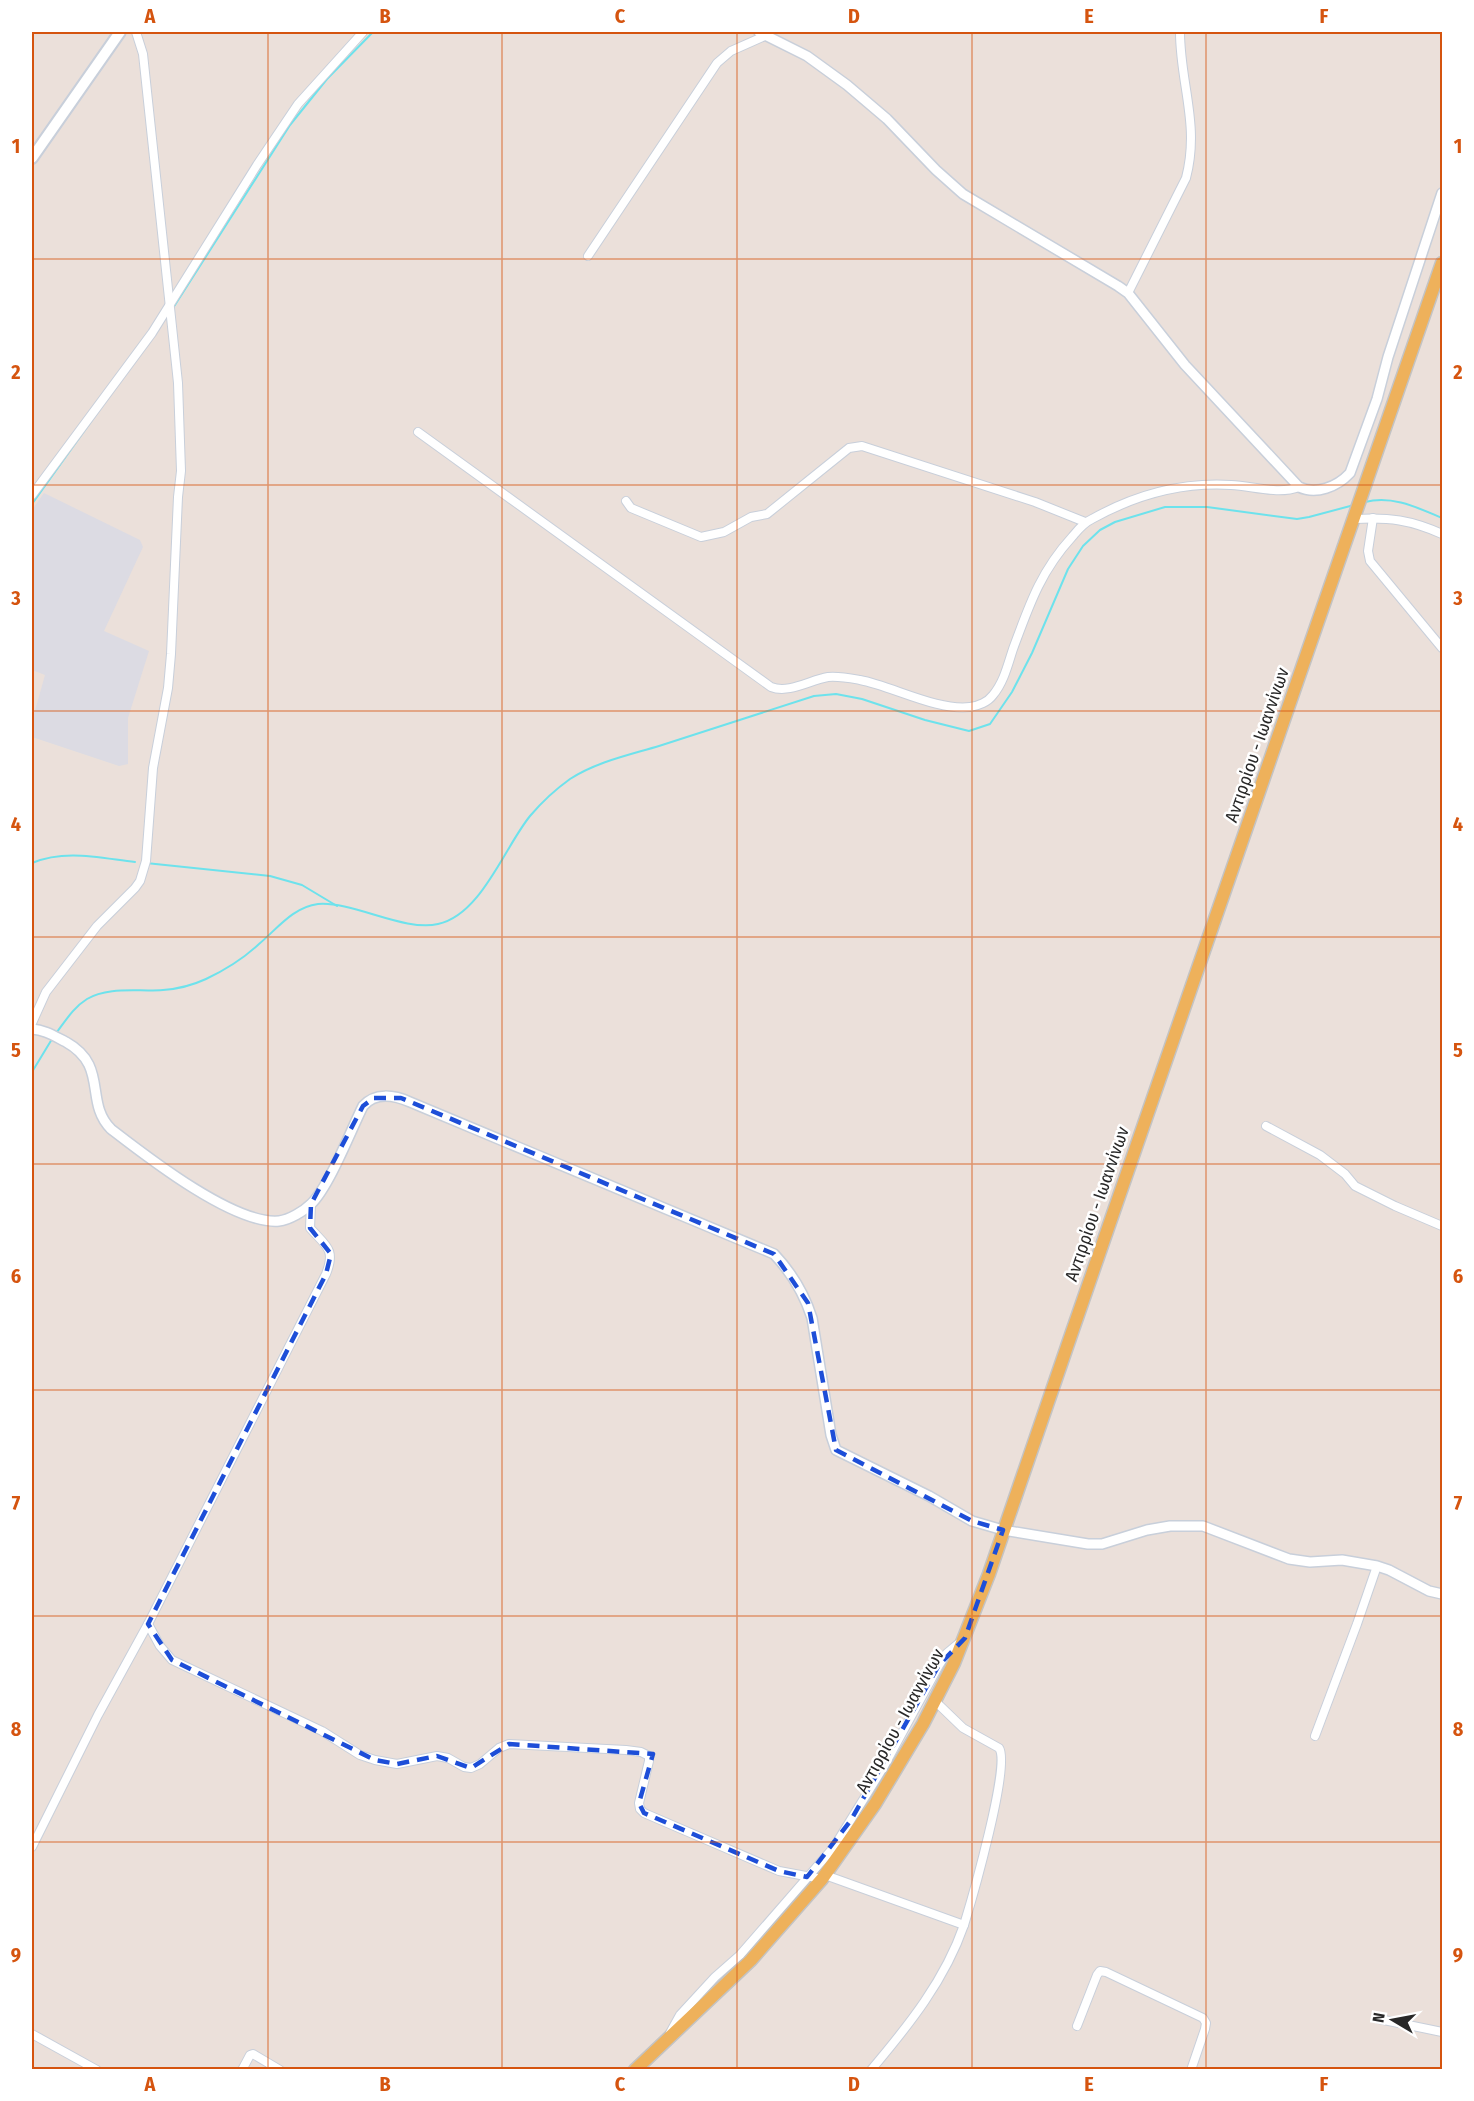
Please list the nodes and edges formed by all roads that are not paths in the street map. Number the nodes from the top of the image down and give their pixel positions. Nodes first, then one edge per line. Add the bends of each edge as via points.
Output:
1 (120, 32) edge
2 (136, 32) edge
3 (363, 32) edge
4 (1180, 32) edge
5 (763, 33) edge
6 (32, 158) edge
7 (1443, 193) edge
8 (588, 256) dead end
9 (1443, 263) edge
10 (1128, 293) junction
11 (170, 304) junction
12 (418, 432) dead end
13 (1350, 473) junction
14 (1367, 483) junction
15 (1299, 487) junction
16 (32, 495) edge
17 (626, 501) dead end
18 (1356, 517) junction
19 (1373, 518) junction
20 (1085, 522) junction
21 (1443, 534) edge
22 (1443, 648) edge
23 (32, 1023) edge
24 (32, 1029) edge
25 (1266, 1126) dead end
26 (311, 1204) junction
27 (1443, 1226) edge
28 (1003, 1530) junction
29 (1377, 1566) junction
30 (1443, 1594) edge
31 (148, 1624) junction
32 (965, 1638) junction
33 (936, 1702) junction
34 (1315, 1736) dead end
35 (32, 1847) edge
36 (807, 1877) junction
37 (823, 1877) junction
38 (964, 1925) junction
39 (1379, 2019) dead end
40 (1077, 2026) dead end
41 (1443, 2032) edge
42 (32, 2034) edge
43 (666, 2041) junction
44 (97, 2070) edge
45 (242, 2070) edge
46 (280, 2070) edge
47 (635, 2070) edge
48 (871, 2070) edge
49 (1191, 2070) edge

1 - 6 main road
2 - 11 street via 143,54
3 - 11 street via 298,104
4 - 10 street via 1190,111 1191,159 1186,178
5 - 8 street via 717,63
5 - 10 street via 807,56 854,90 963,194
7 - 13 street
9 - 14 main road, Αντιρρίου - Ιωαννίνων
10 - 15 street via 1185,365
11 - 16 street
11 - 23 street via 181,471 169,677 153,768 146,861 140,881 71,957 46,992
12 - 20 street via 775,688 843,677 944,705 971,707 984,703 1002,680 1050,562
13 - 14 street
13 - 15 street via 1318,491
14 - 18 main road, Αντιρρίου - Ιωαννίνων
15 - 20 street via 1282,491 1229,485 1183,486 1145,495
17 - 20 street via 631,508 696,536 713,536 751,517 767,514 849,448 862,446
18 - 19 street
18 - 28 main road, Αντιρρίου - Ιωαννίνων
19 - 21 street via 1412,522
19 - 22 street via 1370,561
24 - 26 street via 78,1049 93,1079 105,1123 186,1182 238,1212 269,1220 283,1220
25 - 27 street via 1320,1155 1355,1186
26 - 28 street via 363,1106 378,1096 389,1097 410,1102 774,1254 808,1303 836,1450 972,1521
26 - 31 street via 310,1226 329,1250 331,1263
28 - 29 street via 1088,1544 1192,1525 1211,1527 1295,1560 1342,1560
28 - 32 main road, Αντιρρίου - Ιωαννίνων
29 - 30 street
29 - 34 street
31 - 35 street
31 - 36 street via 172,1660 375,1760 397,1764 437,1756 471,1768 499,1748 514,1744 645,1753 649,1761 639,1803 644,1813 779,1871
32 - 33 main road, Αντιρρίου - Ιωαννίνων
32 - 36 street via 943,1659 851,1820 834,1847
33 - 37 main road, Αντιρρίου - Ιωαννίνων via 875,1804
33 - 38 street via 963,1728 999,1748 1002,1754 1002,1773
36 - 37 street
36 - 43 street via 740,1955 680,2015
37 - 38 street
37 - 43 main road, Αντιρρίου - Ιωαννίνων via 751,1960
38 - 48 street via 940,1980
39 - 41 street
40 - 49 street via 1097,1975 1106,1972 1203,2018 1205,2029
42 - 44 street
43 - 47 main road, Αντιρρίου - Ιωαννίνων
45 - 46 street via 250,2055 255,2054

